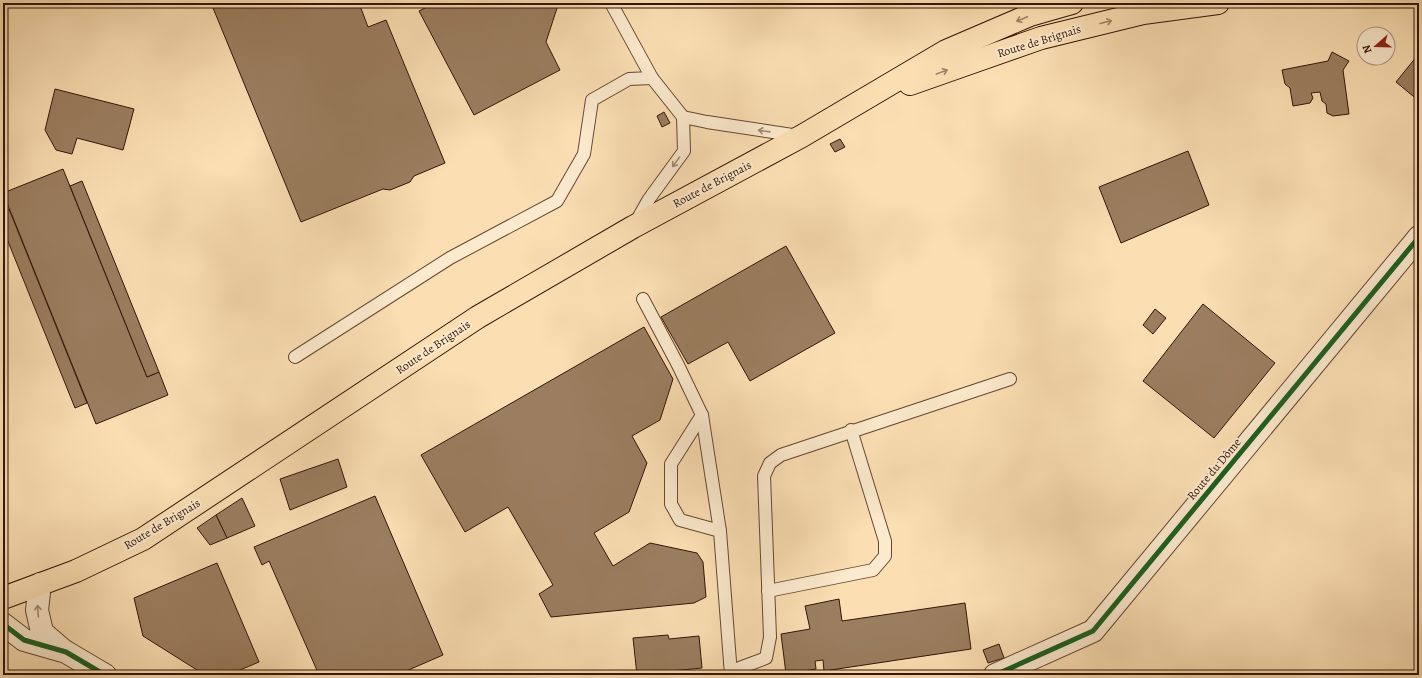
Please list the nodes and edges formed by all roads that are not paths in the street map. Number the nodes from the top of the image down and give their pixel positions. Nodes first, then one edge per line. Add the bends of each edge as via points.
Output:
1 (611, 3) edge
2 (1072, 3) edge
3 (1218, 3) edge
4 (652, 78) junction
5 (866, 100) junction
6 (683, 117) junction
7 (802, 136) junction
8 (633, 227) junction
9 (1419, 237) edge
10 (643, 299) dead end
11 (295, 357) dead end
12 (1010, 379) dead end
13 (702, 415) junction
14 (851, 430) junction
15 (720, 531) junction
16 (40, 584) junction
17 (768, 591) junction
18 (3, 598) edge
19 (3, 624) edge
20 (66, 652) junction
21 (731, 673) edge
22 (105, 675) edge
23 (995, 675) edge

1 - 4 lane
2 -> 5 main road, Route de Brignais via 1030,15 946,51
5 -> 3 main road, Route de Brignais via 1041,38 1143,13
4 - 6 lane
4 - 11 lane via 628,79 592,100 584,154 556,201 450,258
5 - 7 main road, Route de Brignais
7 -> 6 lane
6 -> 8 lane via 684,150 649,199
7 - 8 main road, Route de Brignais
8 - 16 main road, Route de Brignais via 478,317 143,539 76,571
9 - 23 street, Route du Dôme via 1093,631
10 - 13 lane
12 - 14 lane
13 - 15 lane
13 - 15 lane via 671,464 671,504 680,520
14 - 17 lane via 781,455 770,463 764,476
14 - 17 lane via 885,541 884,556 873,570
15 - 21 lane
16 - 18 main road, Route de Brignais
20 -> 16 street via 42,632 37,610
17 - 21 lane via 770,637 766,658
19 - 20 street via 24,640
20 - 22 street

